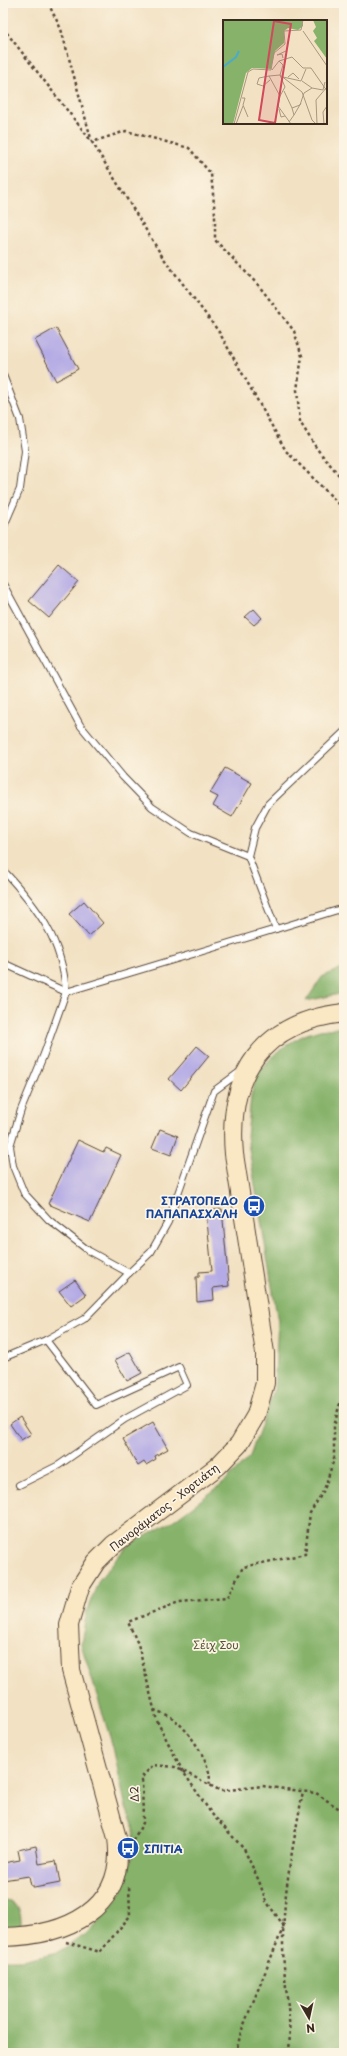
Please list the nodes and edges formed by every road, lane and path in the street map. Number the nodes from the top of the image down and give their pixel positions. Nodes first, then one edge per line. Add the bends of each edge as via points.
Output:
1 (48, 3) edge
2 (3, 28) edge
3 (92, 142) junction
4 (3, 375) edge
5 (344, 481) edge
6 (344, 509) edge
7 (3, 552) edge
8 (3, 584) edge
9 (344, 732) edge
10 (248, 856) junction
11 (3, 870) edge
12 (344, 908) edge
13 (276, 929) junction
14 (3, 963) edge
15 (66, 992) junction
16 (344, 1012) edge
17 (249, 1065) junction
18 (130, 1273) junction
19 (46, 1340) junction
20 (3, 1358) edge
21 (344, 1397) edge
22 (19, 1485) dead end
23 (154, 1710) junction
24 (182, 1770) junction
25 (209, 1785) junction
26 (303, 1791) junction
27 (344, 1812) edge
28 (132, 1842) dead end
29 (129, 1879) dead end
30 (284, 1926) junction
31 (3, 1937) edge
32 (62, 1941) dead end
33 (236, 2053) edge
34 (289, 2053) edge

1 - 3 path via 60,29
2 - 3 path
3 - 5 path via 126,131 189,148 211,174 215,240 259,286 294,330 302,356 297,390 300,422 317,449
3 - 6 path via 162,256 219,332 286,451
4 - 7 lane via 20,419 25,451 20,489 4,526
8 - 10 lane via 80,725 123,777 152,806 191,833
9 - 10 lane via 268,804 255,828
10 - 13 lane
11 - 15 lane via 36,908 58,947 64,969
12 - 13 lane
13 - 15 lane
14 - 15 lane
15 - 18 lane via 10,1146 13,1166 24,1193 50,1220 89,1251
16 - 17 main road, Πανοράματος - Χορτιάτη via 320,1016 290,1029 265,1046
17 - 18 lane via 214,1090 168,1222 151,1252
17 - 31 main road, Πανοράματος - Χορτιάτη via 235,1102 233,1133 266,1353 266,1373 261,1399 251,1424 230,1454 199,1482 113,1545 93,1566 80,1587 69,1625 71,1670 111,1810 117,1838 118,1863 106,1898 88,1915 58,1930
18 - 19 lane via 84,1319
19 - 20 lane
19 - 22 lane via 96,1405 179,1367 187,1385 125,1419 59,1465
21 - 23 path via 334,1427 334,1459 324,1490 310,1513 305,1554 243,1567 227,1598 179,1602 128,1622 138,1644
23 - 24 path via 156,1721
23 - 25 path via 172,1717 190,1737 206,1760 211,1779
24 - 25 path, Δ2
24 - 28 path, Δ2 via 153,1765 142,1777 143,1823
24 - 30 path via 211,1813 244,1849 266,1901
25 - 26 path, Δ2 via 221,1791 262,1786
26 - 27 path, Δ2 via 316,1793
26 - 30 path via 288,1882
29 - 32 path via 130,1916 100,1952
30 - 33 path via 241,2032
30 - 34 path via 283,1943 291,2029

